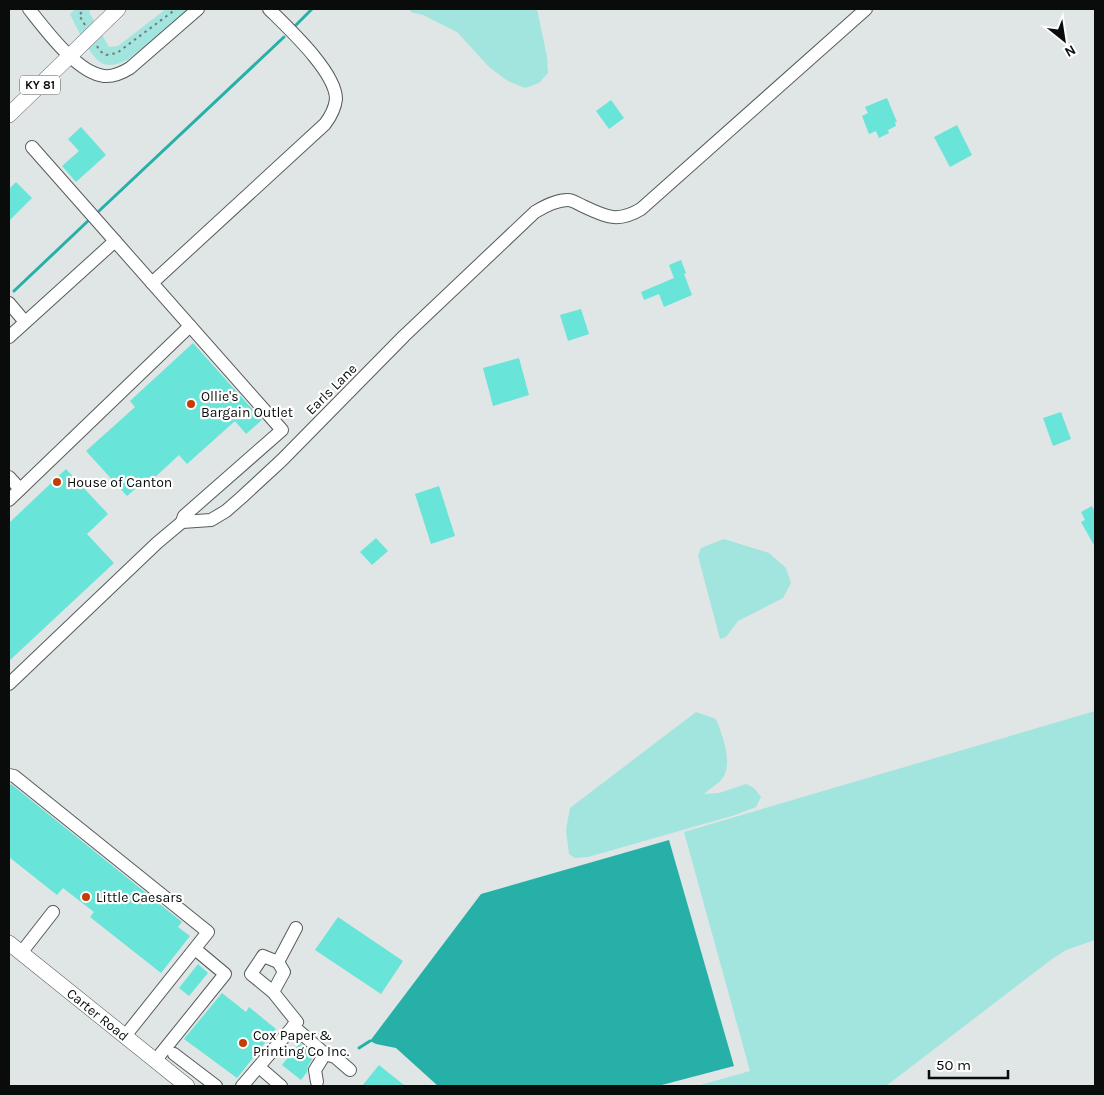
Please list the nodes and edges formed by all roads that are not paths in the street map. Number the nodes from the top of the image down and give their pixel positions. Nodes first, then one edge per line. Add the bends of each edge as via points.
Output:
1 (29, 9) edge
2 (118, 9) edge
3 (198, 9) edge
4 (269, 9) edge
5 (866, 9) edge
6 (70, 56) junction
7 (9, 115) edge
8 (32, 147) dead end
9 (115, 240) junction
10 (152, 283) junction
11 (9, 303) edge
12 (25, 322) junction
13 (190, 326) junction
14 (10, 332) edge
15 (9, 477) edge
16 (20, 489) junction
17 (9, 500) edge
18 (182, 522) junction
19 (9, 684) edge
20 (9, 776) edge
21 (53, 912) dead end
22 (296, 928) dead end
23 (15, 948) edge
24 (195, 949) junction
25 (278, 962) junction
26 (273, 992) junction
27 (293, 1026) junction
28 (125, 1036) junction
29 (174, 1054) dead end
30 (325, 1054) junction
31 (155, 1060) junction
32 (259, 1067) junction
33 (350, 1070) dead end
34 (318, 1085) edge
35 (187, 1086) edge
36 (216, 1086) edge
37 (242, 1086) edge
38 (281, 1086) edge

1 - 6 street
2 - 6 main road, KY 81
3 - 6 street via 121,74 95,74
4 - 10 street via 326,71 335,89 334,109 325,124
5 - 18 street, Earls Lane via 633,214 614,218 570,200 555,202 535,212 242,497 211,520
6 - 7 main road, KY 81
8 - 9 street
9 - 10 street
9 - 12 street
10 - 13 street
11 - 12 street
12 - 14 street
13 - 16 street
13 - 18 street via 282,430 184,516
15 - 16 street
16 - 17 street
18 - 19 street via 123,573
20 - 24 street via 14,776 208,932
21 - 23 street
22 - 25 street
23 - 28 main road, Carter Road
24 - 28 street
24 - 31 street via 225,974
25 - 26 street via 284,972
25 - 26 street via 263,956 251,974
26 - 27 street via 297,1022
27 - 30 street
27 - 32 street
28 - 31 main road, Carter Road
29 - 36 street
30 - 33 street via 335,1057
30 - 34 street via 315,1070
31 - 35 main road, Carter Road
32 - 37 street
32 - 38 street

